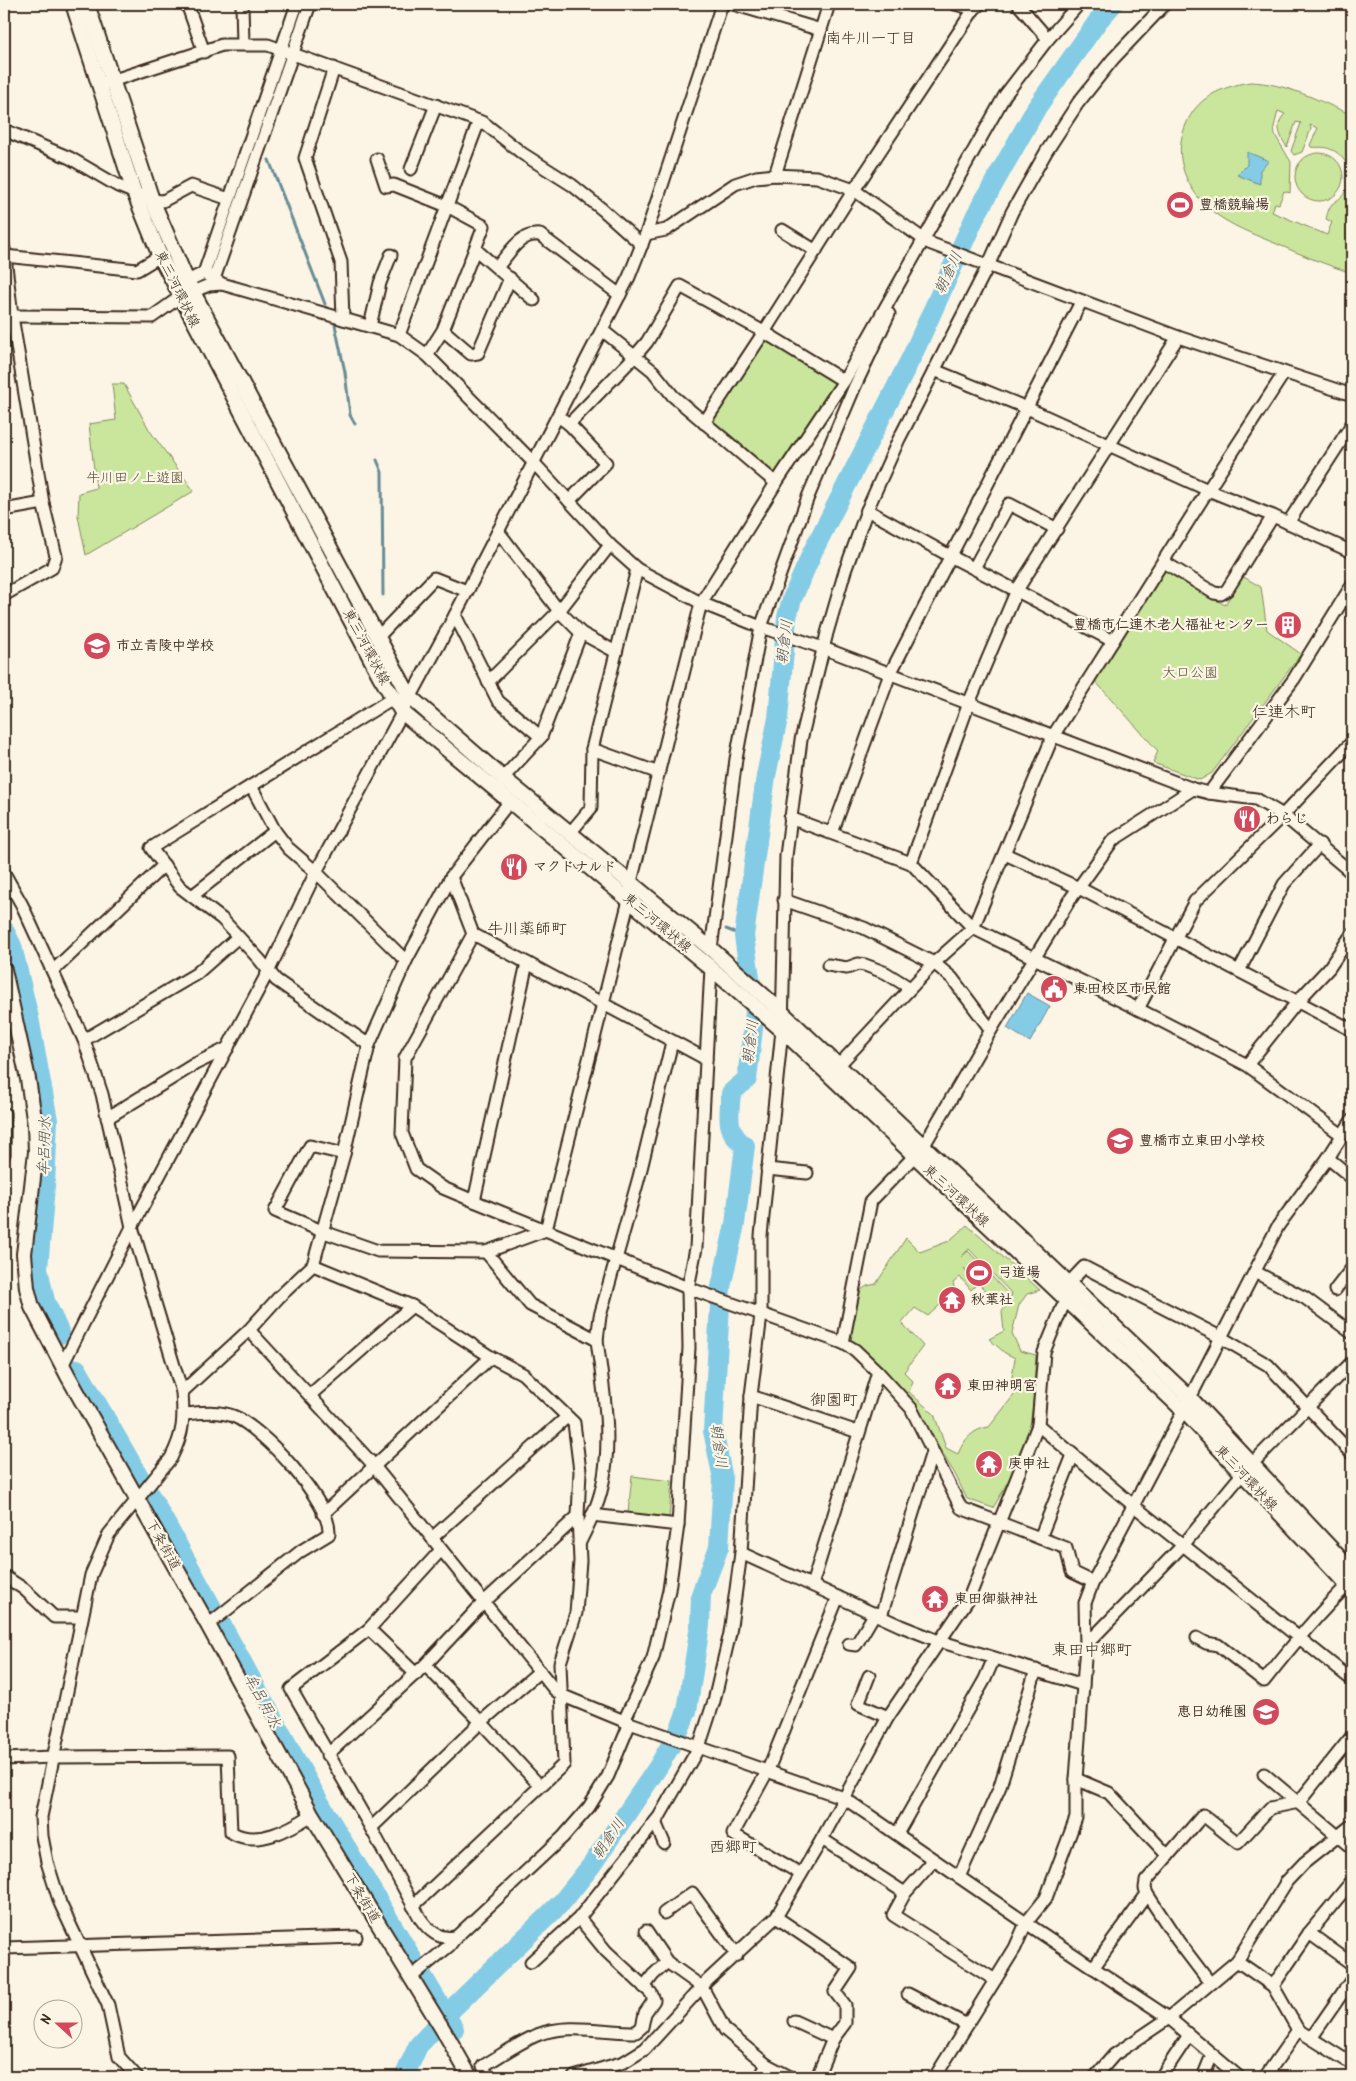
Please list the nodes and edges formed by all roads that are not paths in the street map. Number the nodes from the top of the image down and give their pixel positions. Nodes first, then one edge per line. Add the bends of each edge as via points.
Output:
1 (73, 4) edge
2 (87, 4) edge
3 (187, 4) edge
4 (242, 4) edge
5 (297, 4) edge
6 (310, 4) edge
7 (722, 4) edge
8 (733, 4) edge
9 (829, 4) edge
10 (955, 4) edge
11 (1018, 4) edge
12 (1079, 4) edge
13 (1165, 4) edge
14 (977, 7) edge
15 (821, 30) junction
16 (1048, 39) junction
17 (244, 44) junction
18 (282, 50) junction
19 (204, 52) junction
20 (294, 54) junction
21 (334, 68) junction
22 (105, 83) junction
23 (436, 105) junction
24 (479, 121) junction
25 (4, 130) edge
26 (377, 159) dead end
27 (411, 169) dead end
28 (775, 175) junction
29 (854, 190) junction
30 (134, 192) junction
31 (152, 200) junction
32 (229, 200) junction
33 (447, 206) junction
34 (782, 230) dead end
35 (644, 240) junction
36 (926, 241) junction
37 (475, 249) junction
38 (816, 251) junction
39 (4, 252) edge
40 (390, 255) dead end
41 (160, 256) junction
42 (985, 265) junction
43 (497, 267) junction
44 (204, 273) junction
45 (510, 278) junction
46 (218, 281) junction
47 (191, 287) junction
48 (620, 295) junction
49 (180, 297) junction
50 (534, 300) dead end
51 (1081, 302) junction
52 (12, 316) junction
53 (343, 319) junction
54 (370, 326) junction
55 (444, 330) junction
56 (602, 330) junction
57 (764, 332) junction
58 (399, 335) junction
59 (1178, 337) junction
60 (427, 355) junction
61 (635, 356) junction
62 (934, 370) junction
63 (1284, 373) junction
64 (844, 381) junction
65 (1352, 395) edge
66 (1027, 408) junction
67 (558, 416) junction
68 (704, 423) junction
69 (569, 424) junction
70 (1352, 424) edge
71 (1110, 446) junction
72 (534, 464) junction
73 (776, 483) junction
74 (1208, 490) junction
75 (569, 501) junction
76 (43, 503) junction
77 (4, 510) edge
78 (867, 510) junction
79 (1273, 516) junction
80 (1288, 523) junction
81 (1057, 528) junction
82 (498, 531) junction
83 (610, 545) junction
84 (1352, 552) edge
85 (950, 556) junction
86 (1164, 562) junction
87 (974, 568) junction
88 (637, 570) junction
89 (1352, 585) edge
90 (1017, 590) junction
91 (467, 591) junction
92 (4, 595) edge
93 (702, 603) junction
94 (559, 610) junction
95 (455, 615) junction
96 (764, 628) junction
97 (581, 633) junction
98 (377, 638) junction
99 (1113, 641) junction
100 (821, 647) junction
101 (616, 652) junction
102 (890, 674) junction
103 (488, 682) junction
104 (410, 697) junction
105 (393, 698) junction
106 (969, 703) junction
107 (402, 712) junction
108 (1053, 736) junction
109 (541, 737) junction
110 (1352, 743) edge
111 (592, 749) junction
112 (659, 773) junction
113 (503, 778) junction
114 (251, 786) junction
115 (1193, 788) junction
116 (1209, 793) junction
117 (510, 801) junction
118 (1283, 815) junction
119 (790, 818) junction
120 (274, 831) junction
121 (570, 834) junction
122 (832, 834) junction
123 (1320, 844) junction
124 (1005, 854) junction
125 (911, 863) junction
126 (164, 865) junction
127 (316, 872) junction
128 (4, 873) edge
129 (1352, 873) edge
130 (451, 877) junction
131 (631, 882) junction
132 (1079, 888) junction
133 (192, 896) junction
134 (629, 900) junction
135 (784, 900) junction
136 (973, 928) junction
137 (473, 934) junction
138 (1352, 934) edge
139 (238, 937) junction
140 (1175, 939) junction
141 (715, 953) junction
142 (1035, 958) junction
143 (406, 961) junction
144 (527, 963) junction
145 (934, 963) junction
146 (828, 965) dead end
147 (4, 970) edge
148 (268, 970) junction
149 (713, 970) junction
150 (53, 971) junction
151 (1239, 971) junction
152 (910, 988) junction
153 (1298, 1001) junction
154 (602, 1004) junction
155 (1138, 1009) junction
156 (777, 1017) junction
157 (992, 1030) junction
158 (1352, 1030) edge
159 (84, 1040) junction
160 (672, 1042) junction
161 (369, 1045) junction
162 (228, 1048) junction
163 (706, 1059) junction
164 (1247, 1065) junction
165 (838, 1066) junction
166 (4, 1113) edge
167 (107, 1118) junction
168 (1352, 1120) edge
169 (1342, 1134) junction
170 (919, 1152) junction
171 (4, 1154) edge
172 (344, 1154) junction
173 (1328, 1158) junction
174 (767, 1169) junction
175 (808, 1173) dead end
176 (1352, 1178) edge
177 (474, 1201) junction
178 (132, 1227) junction
179 (546, 1230) junction
180 (324, 1232) junction
181 (486, 1252) junction
182 (617, 1259) junction
183 (313, 1266) junction
184 (1352, 1268) edge
185 (1255, 1272) junction
186 (1068, 1284) junction
187 (693, 1290) junction
188 (1335, 1290) dead end
189 (1068, 1301) junction
190 (412, 1306) junction
191 (758, 1313) junction
192 (249, 1330) junction
193 (1352, 1334) edge
194 (1222, 1338) junction
195 (597, 1340) junction
196 (843, 1343) junction
197 (491, 1357) junction
198 (1352, 1362) edge
199 (62, 1366) junction
200 (878, 1372) junction
201 (182, 1392) junction
202 (310, 1395) junction
203 (751, 1396) junction
204 (1190, 1398) junction
205 (1308, 1408) junction
206 (1184, 1411) junction
207 (184, 1414) junction
208 (567, 1417) junction
209 (1038, 1425) junction
210 (858, 1432) junction
211 (1348, 1442) edge
212 (932, 1452) junction
213 (1352, 1454) edge
214 (1073, 1455) junction
215 (1252, 1463) junction
216 (375, 1467) junction
217 (1242, 1474) junction
218 (138, 1499) junction
219 (1133, 1505) junction
220 (324, 1514) junction
221 (592, 1515) junction
222 (578, 1516) junction
223 (999, 1522) junction
224 (678, 1525) junction
225 (432, 1538) junction
226 (1040, 1538) junction
227 (1184, 1544) junction
228 (579, 1546) junction
229 (442, 1550) junction
230 (741, 1553) junction
231 (1352, 1571) edge
232 (4, 1576) edge
233 (1093, 1582) junction
234 (812, 1585) junction
235 (1351, 1585) edge
236 (838, 1597) junction
237 (484, 1602) junction
238 (878, 1615) junction
239 (81, 1617) junction
240 (208, 1625) junction
241 (370, 1629) junction
242 (1299, 1637) junction
243 (1197, 1638) dead end
244 (939, 1641) junction
245 (849, 1644) dead end
246 (1086, 1645) junction
247 (994, 1658) junction
248 (425, 1666) junction
249 (1036, 1670) junction
250 (540, 1671) junction
251 (416, 1674) junction
252 (869, 1676) dead end
253 (1352, 1680) edge
254 (1083, 1684) junction
255 (561, 1695) junction
256 (888, 1717) junction
257 (482, 1722) junction
258 (630, 1723) junction
259 (1352, 1736) edge
260 (695, 1746) junction
261 (327, 1755) junction
262 (53, 1757) junction
263 (4, 1759) edge
264 (768, 1770) junction
265 (1264, 1774) dead end
266 (1076, 1779) junction
267 (540, 1786) junction
268 (844, 1798) junction
269 (1299, 1802) junction
270 (312, 1815) junction
271 (655, 1822) junction
272 (1352, 1824) edge
273 (371, 1828) junction
274 (897, 1834) junction
275 (1338, 1835) junction
276 (822, 1839) junction
277 (664, 1842) dead end
278 (1352, 1848) edge
279 (1168, 1856) junction
280 (934, 1860) junction
281 (801, 1874) junction
282 (959, 1877) junction
283 (1352, 1881) edge
284 (905, 1893) junction
285 (1147, 1894) junction
286 (413, 1906) junction
287 (664, 1913) dead end
288 (776, 1917) junction
289 (579, 1918) junction
290 (1026, 1923) junction
291 (646, 1931) dead end
292 (1308, 1934) junction
293 (356, 1937) dead end
294 (456, 1937) junction
295 (81, 1947) junction
296 (4, 1948) edge
297 (737, 1955) junction
298 (1237, 1961) junction
299 (531, 1962) dead end
300 (667, 1962) junction
301 (1352, 1964) edge
302 (1094, 1968) junction
303 (410, 1978) junction
304 (1352, 1979) edge
305 (995, 1980) junction
306 (1210, 1983) junction
307 (1273, 1986) junction
308 (702, 1987) junction
309 (644, 1988) junction
310 (908, 1994) dead end
311 (1169, 2018) junction
312 (794, 2021) dead end
313 (967, 2025) junction
314 (1298, 2030) junction
315 (1189, 2035) junction
316 (1312, 2038) junction
317 (833, 2039) junction
318 (1212, 2055) junction
319 (1352, 2064) edge
320 (767, 2065) junction
321 (137, 2077) edge
322 (470, 2077) edge
323 (488, 2077) edge
324 (574, 2077) edge
325 (760, 2077) edge
326 (790, 2077) edge
327 (817, 2077) edge
328 (935, 2077) edge
329 (1096, 2077) edge
330 (1161, 2077) edge
331 (1203, 2077) edge
332 (1239, 2077) edge
333 (1265, 2077) edge

1 - 22 main road, 東三河環状線
2 - 22 main road, 東三河環状線
3 - 19 street
4 - 17 street
5 - 18 street
6 - 20 street
7 - 35 street
8 - 15 street
9 - 15 street
10 - 14 street
11 - 16 street
12 - 16 street
13 - 42 street via 1112,59 1061,127
14 - 29 street
15 - 28 street
16 - 36 street via 1005,95
17 - 18 street via 268,45
17 - 19 street via 222,45
18 - 20 street
18 - 32 street
19 - 22 street
20 - 21 street
20 - 46 street
21 - 23 street
21 - 53 street via 305,158 341,262
22 - 30 main road, 東三河環状線
22 - 31 main road, 東三河環状線
23 - 24 street
23 - 27 street
24 - 33 street
24 - 35 street
25 - 30 street via 70,158
26 - 33 street via 386,186 394,185
28 - 29 street via 817,177
28 - 35 street via 735,184 666,230
29 - 36 street
29 - 38 street
30 - 31 street
30 - 41 main road, 東三河環状線
31 - 32 street via 163,201 191,186
31 - 47 main road, 東三河環状線
32 - 44 street
33 - 37 street via 484,226
33 - 58 street
34 - 38 street
35 - 48 street
36 - 42 street
36 - 64 street
36 - 96 street via 855,386 812,488
37 - 43 street
37 - 55 street
38 - 57 street
39 - 41 street via 137,270
39 - 52 street
40 - 54 street
41 - 49 main road, 東三河環状線
42 - 51 street
42 - 62 street
43 - 45 street
43 - 48 street via 523,237 540,235
44 - 46 street
44 - 47 street
45 - 50 street
45 - 55 street via 478,353 471,354
46 - 47 street
46 - 53 street
47 - 49 street
47 - 98 main road, 東三河環状線
48 - 56 street
49 - 52 street via 152,317
49 - 105 main road, 東三河環状線
51 - 59 street
51 - 66 street
52 - 76 street
53 - 54 street
54 - 58 street
55 - 60 street
56 - 61 street
56 - 67 street
57 - 61 street via 680,286 647,342
57 - 64 street
57 - 68 street
58 - 60 street
59 - 63 street
59 - 71 street
60 - 72 street
61 - 68 street
61 - 69 street
62 - 66 street
62 - 78 street
63 - 65 street
63 - 74 street
64 - 73 street
66 - 71 street
66 - 85 street
67 - 69 street
67 - 72 street
68 - 73 street
69 - 75 street via 606,463
70 - 80 street
71 - 74 street
71 - 81 street
72 - 75 street
72 - 82 street
73 - 93 street
74 - 79 street
74 - 86 street
75 - 83 street
76 - 77 street
76 - 92 street via 56,556 52,568
78 - 85 street
78 - 100 street
79 - 80 street
79 - 86 street via 1227,590 1221,594 1214,593
80 - 84 street
81 - 87 street via 1009,504
81 - 90 street
82 - 91 street
82 - 94 street
83 - 88 street
83 - 94 street
85 - 87 street
85 - 102 street
86 - 99 street
87 - 90 street
88 - 93 street
88 - 101 street
89 - 116 street via 1294,679
90 - 99 street
90 - 106 street
91 - 95 street
91 - 98 street via 434,578
93 - 96 street
93 - 112 street
94 - 97 street
94 - 103 street
95 - 103 street
95 - 104 street
96 - 100 street
96 - 141 street via 736,759
97 - 101 street
97 - 109 street
98 - 104 main road, 東三河環状線
99 - 108 street
100 - 102 street
100 - 119 street via 801,740
101 - 111 street
102 - 106 street
102 - 122 street
103 - 109 street via 498,701
104 - 105 street
104 - 107 street
104 - 113 main road, 東三河環状線
105 - 107 main road, 東三河環状線
105 - 114 street
106 - 108 street
106 - 125 street
107 - 117 main road, 東三河環状線
107 - 127 street
108 - 115 street
108 - 124 street
109 - 113 street
110 - 118 street
111 - 112 street
111 - 121 street via 591,808
112 - 131 street
113 - 121 main road, 東三河環状線
114 - 120 street
114 - 126 street via 151,848
115 - 116 street
115 - 132 street via 1113,840
116 - 118 street via 1256,799
117 - 130 street
117 - 134 main road, 東三河環状線
118 - 123 street
118 - 140 street via 1194,901
119 - 122 street
119 - 135 street
120 - 127 street
120 - 133 street
121 - 131 main road, 東三河環状線
122 - 125 street
123 - 129 street
123 - 151 street via 1284,884
124 - 132 street
124 - 136 street
125 - 136 street
126 - 133 street via 180,887
126 - 150 street
127 - 143 street
127 - 148 street
128 - 150 street
130 - 137 street
130 - 143 street
131 - 134 street
131 - 141 main road, 東三河環状線
132 - 140 street
132 - 142 street
133 - 139 street
134 - 149 main road, 東三河環状線
134 - 154 street
135 - 145 street via 864,928
135 - 156 street
136 - 142 street
136 - 145 street
137 - 144 street
137 - 177 street via 405,1058 402,1133 416,1169 443,1188
138 - 153 street via 1329,968
139 - 148 street
139 - 159 street via 196,974
140 - 151 street
140 - 155 street
141 - 156 main road, 東三河環状線
142 - 155 street
142 - 157 street
143 - 161 street
144 - 154 street
144 - 177 street
145 - 152 street
145 - 157 street via 952,978
146 - 152 street via 847,968 865,965
147 - 199 main road, 下条街道 via 35,1125 36,1152 24,1254 27,1288 32,1307
148 - 161 street via 276,980
148 - 162 street
149 - 156 main road, 東三河環状線
149 - 163 street
150 - 159 street
151 - 153 street
152 - 165 street
153 - 158 street
153 - 164 street
154 - 160 street
154 - 179 street
155 - 164 street
156 - 165 main road, 東三河環状線
156 - 170 main road, 東三河環状線
156 - 174 street
157 - 170 street
159 - 167 street
160 - 163 street
160 - 182 street
161 - 172 street
162 - 167 street via 195,1064
162 - 178 street
163 - 187 street
164 - 169 street
165 - 170 main road, 東三河環状線
166 - 171 street
167 - 178 street
168 - 169 street
169 - 173 street
170 - 186 main road, 東三河環状線
170 - 189 main road, 東三河環状線
170 - 196 street via 871,1201
172 - 180 street
172 - 180 street via 310,1146 275,1211
173 - 176 street
173 - 185 street via 1278,1226
174 - 175 street
174 - 191 street via 760,1236
177 - 179 street
178 - 199 street
178 - 201 street
179 - 181 street
179 - 182 street
180 - 181 street via 378,1251
180 - 183 street
181 - 195 street via 530,1305
182 - 187 street
182 - 195 street via 600,1316
183 - 190 street
183 - 192 street
184 - 188 street
185 - 193 street via 1305,1298
185 - 194 street
186 - 194 street via 1084,1267
186 - 204 main road, 東三河環状線
187 - 191 street
187 - 224 street
189 - 206 main road, 東三河環状線
189 - 209 street via 1044,1352
190 - 197 street
190 - 202 street
191 - 196 street
191 - 203 street
192 - 201 street
192 - 202 street
194 - 204 street
194 - 205 street via 1268,1366
195 - 221 street via 605,1406 606,1449 602,1487
196 - 200 street
197 - 208 street via 523,1374
197 - 216 street
198 - 205 street
199 - 218 main road, 下条街道
200 - 210 street
200 - 212 street via 911,1408
201 - 207 street
202 - 216 street
203 - 210 street
203 - 230 street
204 - 206 street
204 - 215 main road, 東三河環状線
205 - 211 street
205 - 215 street
206 - 217 main road, 東三河環状線
206 - 219 street
207 - 218 street via 182,1436 171,1458
207 - 220 street via 232,1416 250,1425 294,1468
208 - 222 street via 574,1424 580,1471
208 - 225 street
209 - 214 street
209 - 223 street
210 - 234 street
211 - 213 street
212 - 223 street via 962,1508
212 - 238 street
214 - 219 street
214 - 226 street
215 - 217 street
215 - 231 main road, 東三河環状線
216 - 220 street
216 - 225 street
217 - 227 street
217 - 235 main road, 東三河環状線
218 - 239 street via 119,1520 101,1548
218 - 240 main road, 下条街道
219 - 227 street
219 - 233 street
220 - 240 street via 330,1526 329,1534 301,1551
221 - 224 street
221 - 228 street
222 - 228 street
222 - 237 street
223 - 226 street
223 - 244 street via 968,1598
224 - 258 street via 669,1590 653,1658
225 - 229 street
226 - 233 street via 1066,1548 1072,1572
227 - 242 street
227 - 246 street
228 - 255 street via 576,1613 560,1663
229 - 237 street
229 - 241 street
230 - 234 street
230 - 260 street via 730,1633 714,1701
232 - 239 street via 54,1617
233 - 246 street via 1085,1603
234 - 236 street
235 - 242 street via 1340,1590
236 - 238 street
236 - 264 street
237 - 248 street
237 - 250 street
238 - 244 street
238 - 245 street via 856,1645
239 - 262 street
240 - 270 main road, 下条街道
241 - 251 street
241 - 261 street via 291,1689
242 - 243 street via 1264,1680 1218,1645
242 - 253 street
244 - 247 street
244 - 256 street
246 - 254 street
247 - 249 street
247 - 274 street
248 - 251 street
248 - 257 street
249 - 254 street
249 - 282 street via 999,1789
250 - 255 street
250 - 257 street
251 - 261 street
252 - 256 street via 858,1704
254 - 266 street
255 - 258 street
255 - 267 street via 564,1764
256 - 268 street
257 - 267 street
257 - 273 street
258 - 260 street
258 - 294 street via 608,1776 589,1807 563,1837
259 - 269 street
260 - 264 street
260 - 271 street
261 - 273 street
262 - 263 street
262 - 270 street via 228,1756 231,1832 252,1839 292,1828
262 - 295 street via 41,1817 42,1836 60,1903
264 - 268 street
264 - 281 street via 733,1834
265 - 269 street
266 - 279 street via 1109,1793
266 - 290 street via 1076,1818 1046,1898
267 - 286 street
268 - 274 street
268 - 276 street
269 - 275 street
269 - 279 street via 1270,1808 1238,1843 1203,1815
270 - 303 main road, 下条街道
271 - 277 street
271 - 289 street
272 - 275 street
273 - 286 street
274 - 280 street
275 - 278 street
275 - 298 street via 1287,1880
276 - 281 street
276 - 284 street
279 - 285 street via 1146,1880
280 - 282 street
280 - 284 street
281 - 288 street
282 - 290 street
283 - 292 street
284 - 305 street via 894,1915
285 - 302 street
285 - 306 street
286 - 294 street via 428,1929 441,1937
287 - 297 street via 692,1893
288 - 297 street
288 - 317 street via 851,1968 835,1992 845,2004 846,2016 845,2023
289 - 299 street
289 - 309 street
290 - 302 street
290 - 305 street
291 - 300 street
292 - 301 street
292 - 307 street
293 - 295 street
294 - 303 street
295 - 296 street
295 - 321 street via 108,2005 120,2057
297 - 308 street
298 - 306 street
298 - 307 street
300 - 308 street
300 - 309 street
302 - 311 street
303 - 322 main road, 下条街道
304 - 316 street
305 - 313 street
306 - 311 street
307 - 314 street
308 - 320 street via 725,2030
308 - 324 street via 645,2049 624,2062
309 - 323 street via 654,2000 644,2013 642,2027 636,2032 554,2031 537,2035 483,2066
310 - 313 street
311 - 315 street
311 - 329 street via 1114,2055
312 - 317 street
313 - 328 street
314 - 316 street
314 - 333 street
315 - 318 street
315 - 330 street
316 - 319 street
317 - 327 street
318 - 331 street
318 - 332 street
320 - 325 street
320 - 326 street

